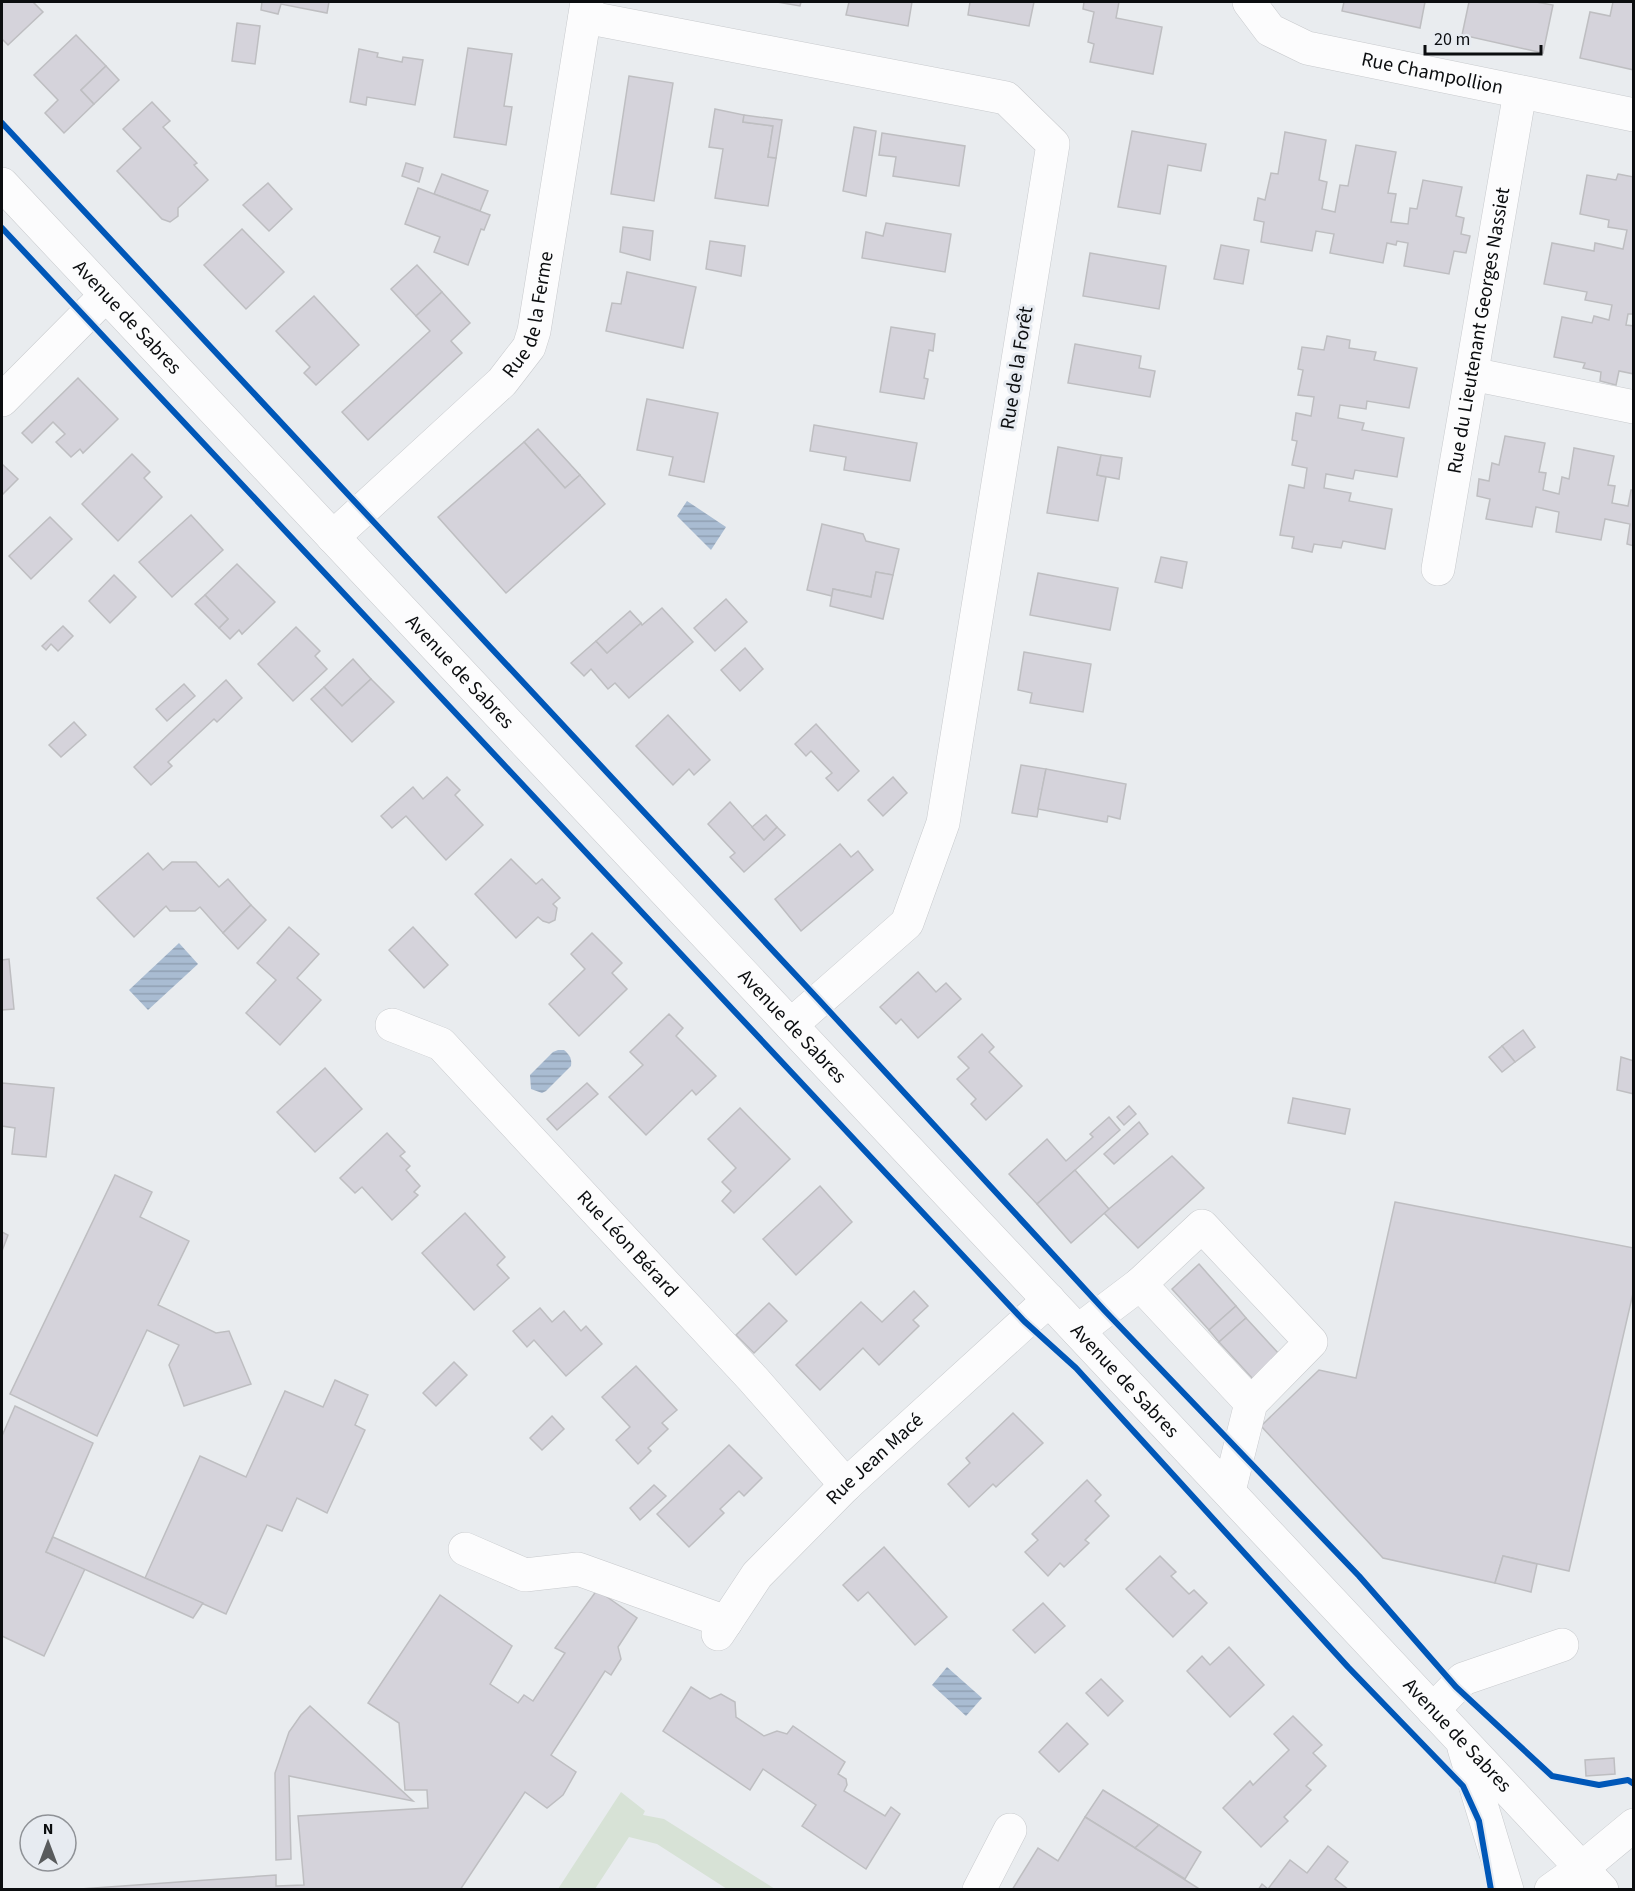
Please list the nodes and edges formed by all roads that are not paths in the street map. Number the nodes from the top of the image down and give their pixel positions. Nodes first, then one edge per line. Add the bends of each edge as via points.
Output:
1 (1250, 2) edge
2 (583, 7) edge
3 (1520, 92) junction
4 (1634, 115) edge
5 (2, 184) edge
6 (106, 295) junction
7 (1472, 374) junction
8 (2, 400) edge
9 (1634, 407) edge
10 (333, 537) junction
11 (1438, 569) dead end
12 (393, 1025) dead end
13 (791, 1025) junction
14 (1140, 1284) junction
15 (1049, 1300) junction
16 (1078, 1331) junction
17 (1251, 1403) junction
18 (846, 1485) junction
19 (1229, 1491) junction
20 (465, 1549) dead end
21 (1562, 1645) dead end
22 (1433, 1710) junction
23 (1462, 1740) junction
24 (1634, 1826) edge
25 (1010, 1830) dead end
26 (1592, 1879) edge
27 (979, 1890) edge
28 (1507, 1890) edge
29 (1551, 1890) edge

1 - 3 street, Rue Champollion via 1270,30 1307,48
2 - 10 street, Rue de la Ferme via 529,347 502,382
2 - 13 street, Rue de la Forêt via 1006,98 1053,144 943,823 907,923
3 - 4 street, Rue Champollion
3 - 7 street, Rue du Lieutenant Georges Nassiet
5 - 6 street, Avenue de Sabres
6 - 8 street
6 - 10 street, Avenue de Sabres
7 - 9 street
7 - 11 street, Rue du Lieutenant Georges Nassiet
10 - 13 street, Avenue de Sabres
12 - 18 street, Rue Léon Bérard via 441,1044 753,1379
13 - 15 street, Avenue de Sabres
14 - 16 street
14 - 17 street
14 - 17 street via 1202,1226 1311,1342
15 - 16 street, Avenue de Sabres
15 - 18 street, Rue Jean Macé
16 - 19 street, Avenue de Sabres
17 - 19 street
18 - 20 street, Rue Jean Macé via 757,1575 722,1628 578,1569 525,1575
19 - 22 street, Avenue de Sabres
21 - 22 street via 1463,1679
22 - 23 street, Avenue de Sabres
23 - 26 street, Avenue de Sabres
23 - 28 street
24 - 26 street
25 - 27 street
26 - 29 street

